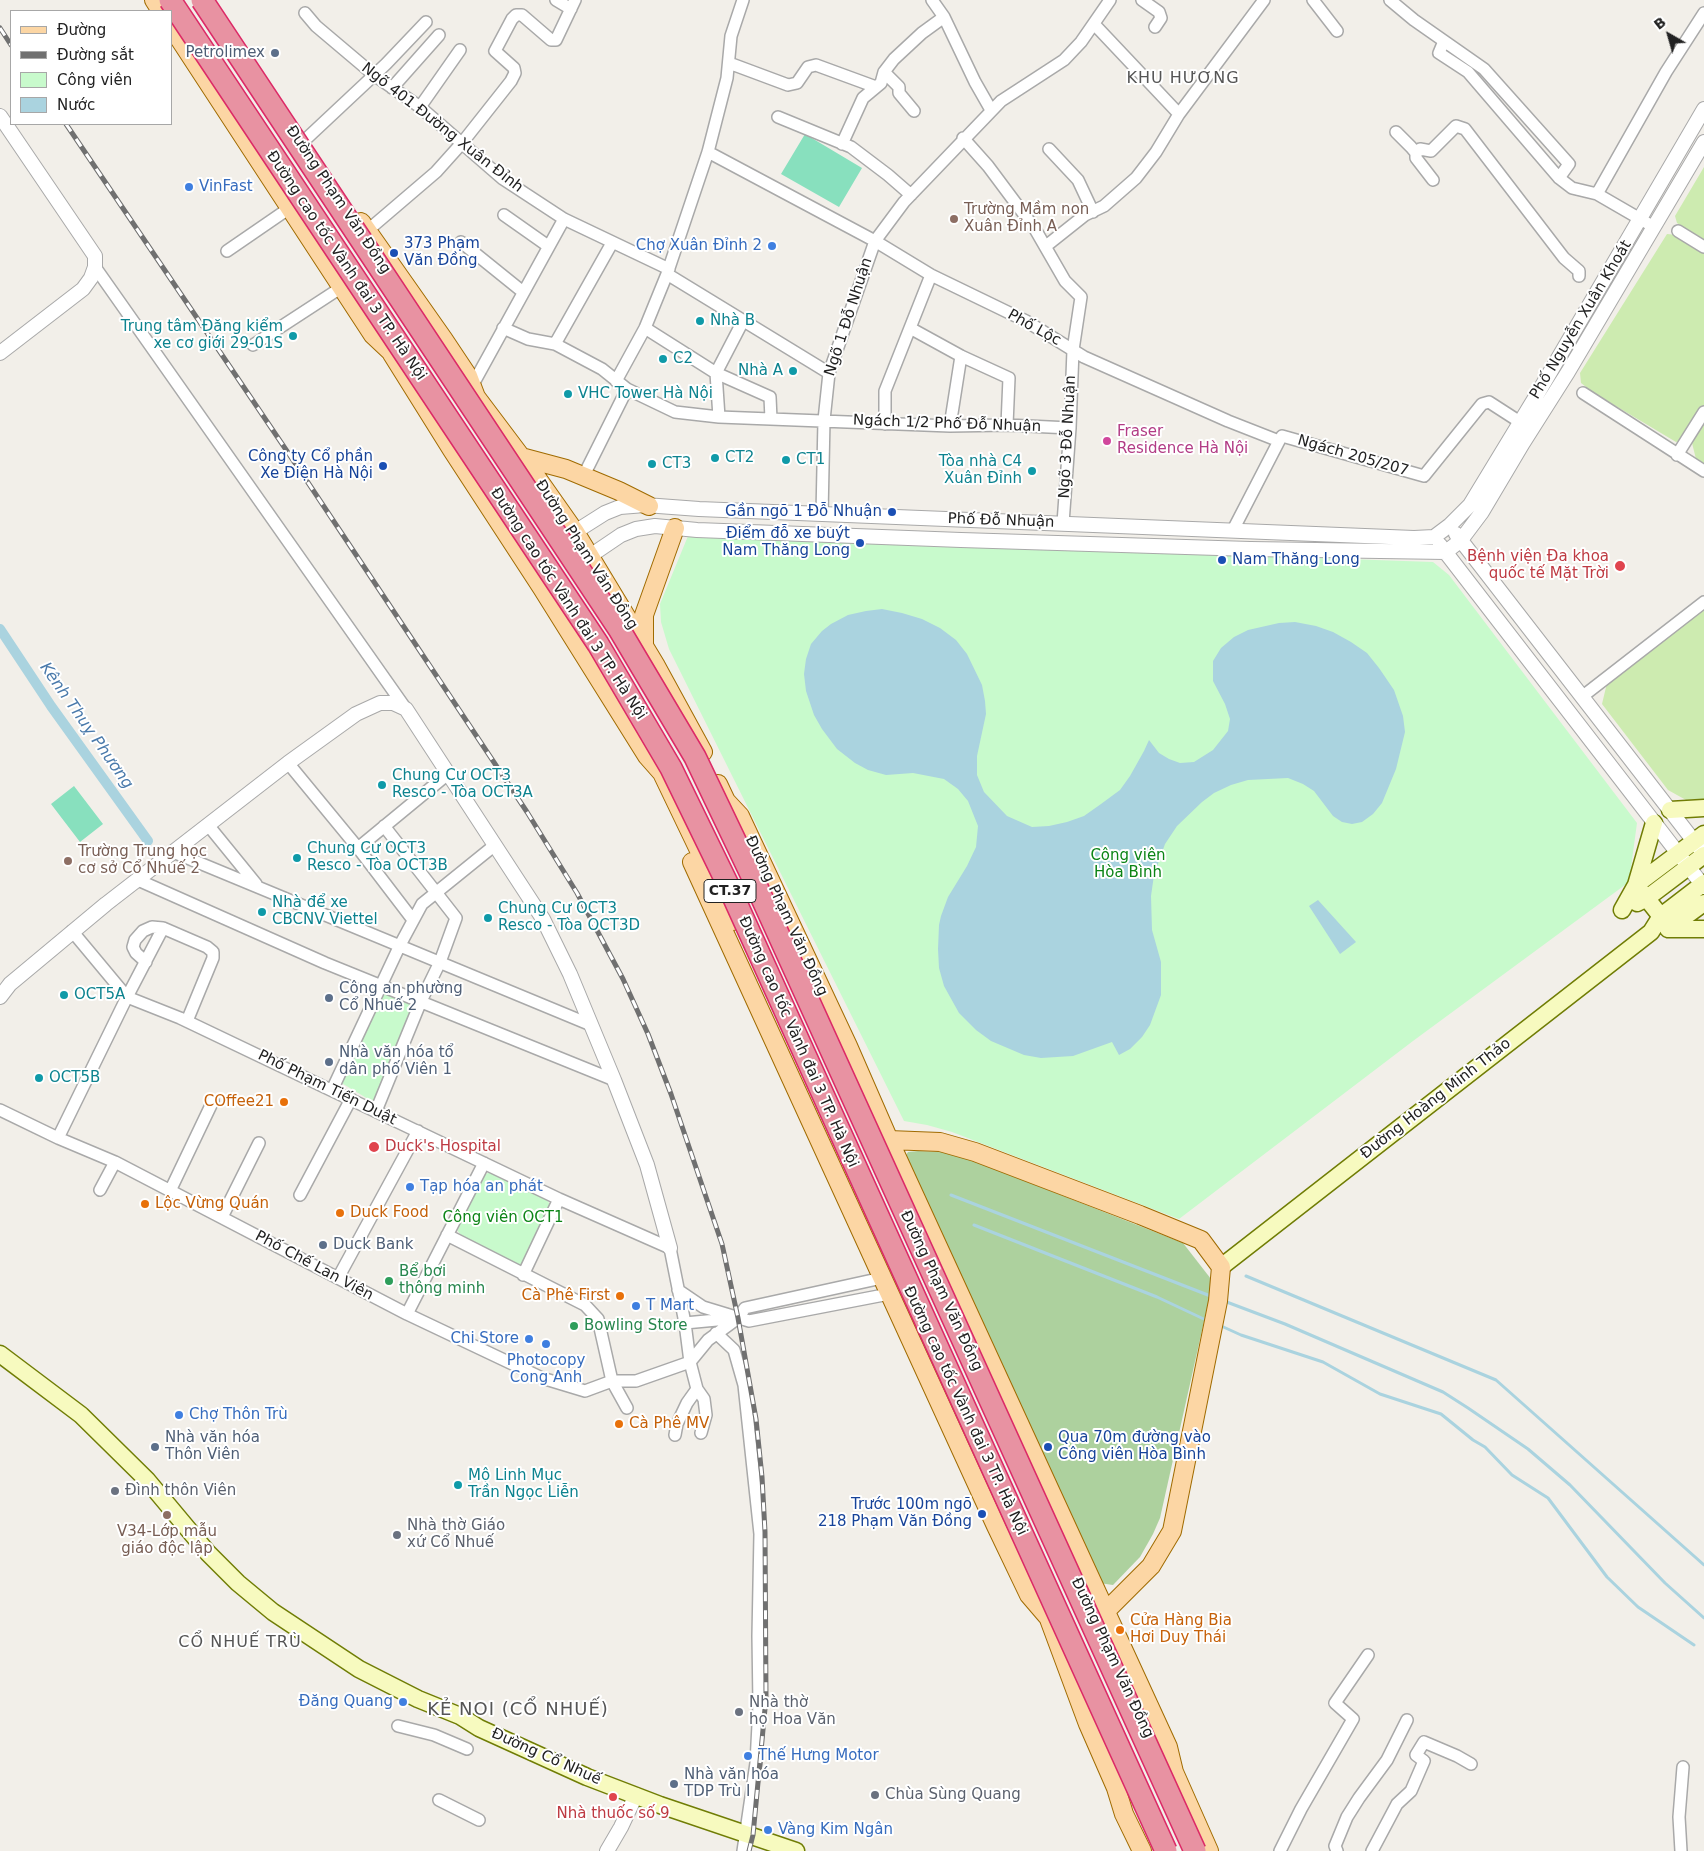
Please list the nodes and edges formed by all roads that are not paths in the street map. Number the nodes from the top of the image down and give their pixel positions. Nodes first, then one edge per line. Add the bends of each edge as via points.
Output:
1 (170, 0) edge
2 (203, 0) edge
3 (212, 0) edge
4 (556, 0) edge
5 (743, 0) edge
6 (932, 0) edge
7 (1110, 0) edge
8 (1142, 0) edge
9 (1264, 0) edge
10 (1313, 0) edge
11 (1390, 0) edge
12 (573, 5) edge
13 (172, 12) edge
14 (306, 13) dead end
15 (1704, 13) edge
16 (944, 18) junction
17 (426, 22) dead end
18 (1094, 24) junction
19 (1155, 27) dead end
20 (172, 28) edge
21 (1336, 32) dead end
22 (439, 35) dead end
23 (1444, 41) junction
24 (460, 50) dead end
25 (729, 63) junction
26 (884, 72) junction
27 (374, 75) junction
28 (876, 87) junction
29 (392, 88) junction
30 (420, 107) junction
31 (1704, 109) edge
32 (991, 110) junction
33 (914, 111) dead end
34 (1179, 114) junction
35 (0, 116) edge
36 (778, 117) dead end
37 (1533, 125) junction
38 (1396, 132) dead end
39 (1522, 135) junction
40 (964, 138) junction
41 (306, 139) junction
42 (1704, 142) edge
43 (462, 143) junction
44 (842, 144) junction
45 (1049, 149) dead end
46 (708, 152) junction
47 (1416, 153) junction
48 (1560, 178) junction
49 (1433, 180) dead end
50 (1597, 194) junction
51 (911, 195) junction
52 (291, 207) junction
53 (1093, 212) junction
54 (504, 215) dead end
55 (564, 219) junction
56 (1640, 219) junction
57 (1654, 227) junction
58 (367, 231) junction
59 (1678, 231) dead end
60 (875, 241) junction
61 (460, 242) dead end
62 (612, 243) junction
63 (548, 246) junction
64 (1046, 246) junction
65 (1704, 247) edge
66 (226, 251) dead end
67 (94, 267) junction
68 (668, 271) junction
69 (931, 276) junction
70 (1579, 276) dead end
71 (342, 287) junction
72 (523, 292) junction
73 (743, 320) junction
74 (503, 328) junction
75 (645, 328) junction
76 (910, 328) junction
77 (555, 344) junction
78 (253, 345) dead end
79 (1073, 350) junction
80 (0, 353) edge
81 (392, 354) junction
82 (961, 356) junction
83 (716, 373) junction
84 (829, 373) junction
85 (616, 381) junction
86 (627, 389) junction
87 (474, 391) junction
88 (1583, 393) dead end
89 (1541, 402) junction
90 (1704, 412) edge
91 (719, 417) junction
92 (772, 419) junction
93 (824, 420) junction
94 (885, 424) junction
95 (1007, 425) junction
96 (1526, 425) junction
97 (950, 426) junction
98 (1070, 428) junction
99 (1281, 439) junction
100 (1316, 446) joint
101 (1678, 455) junction
102 (521, 457) junction
103 (1704, 471) edge
104 (583, 476) junction
105 (648, 506) junction
106 (822, 514) junction
107 (1063, 523) junction
108 (1450, 525) junction
109 (1124, 526) junction
110 (675, 528) junction
111 (1233, 530) junction
112 (575, 532) junction
113 (1434, 537) junction
114 (1461, 540) junction
115 (1123, 544) junction
116 (1446, 552) junction
117 (590, 556) junction
118 (526, 565) junction
119 (542, 588) junction
120 (1704, 602) edge
121 (644, 644) junction
122 (1583, 696) junction
123 (406, 709) junction
124 (1566, 710) junction
125 (647, 756) junction
126 (288, 763) junction
127 (449, 773) junction
128 (726, 801) junction
129 (1704, 808) edge
130 (1670, 810) junction
131 (1654, 823) junction
132 (208, 825) junction
133 (384, 826) junction
134 (495, 845) junction
135 (1702, 846) edge
136 (358, 848) junction
137 (173, 852) junction
138 (1678, 854) junction
139 (1688, 867) junction
140 (138, 880) junction
141 (1636, 885) junction
142 (1703, 885) edge
143 (258, 886) junction
144 (436, 892) junction
145 (1647, 898) junction
146 (1704, 903) edge
147 (1660, 916) junction
148 (413, 920) junction
149 (163, 928) junction
150 (1671, 929) junction
151 (1704, 929) edge
152 (72, 931) junction
153 (1651, 932) junction
154 (400, 945) junction
155 (146, 962) junction
156 (440, 962) junction
157 (381, 984) junction
158 (0, 997) edge
159 (127, 997) junction
160 (421, 1001) junction
161 (187, 1021) junction
162 (591, 1025) junction
163 (614, 1080) junction
164 (332, 1090) junction
165 (351, 1099) junction
166 (213, 1101) dead end
167 (0, 1110) edge
168 (376, 1111) junction
169 (418, 1131) junction
170 (58, 1138) junction
171 (889, 1140) junction
172 (259, 1143) dead end
173 (116, 1162) junction
174 (484, 1163) junction
175 (100, 1190) dead end
176 (170, 1190) junction
177 (300, 1195) dead end
178 (559, 1198) junction
179 (222, 1218) junction
180 (447, 1235) junction
181 (670, 1248) junction
182 (1220, 1267) junction
183 (523, 1275) junction
184 (338, 1278) junction
185 (882, 1278) junction
186 (678, 1290) junction
187 (890, 1294) junction
188 (406, 1314) junction
189 (738, 1318) junction
190 (685, 1323) junction
191 (716, 1334) junction
192 (0, 1354) edge
193 (690, 1362) junction
194 (612, 1381) junction
195 (697, 1390) junction
196 (627, 1408) dead end
197 (701, 1433) dead end
198 (675, 1435) dead end
199 (1106, 1611) junction
200 (1049, 1619) junction
201 (1368, 1655) dead end
202 (1407, 1720) dead end
203 (398, 1726) dead end
204 (467, 1750) dead end
205 (1471, 1764) dead end
206 (1683, 1767) dead end
207 (1174, 1772) junction
208 (1116, 1788) junction
209 (636, 1795) junction
210 (439, 1800) dead end
211 (479, 1820) dead end
212 (745, 1833) junction
213 (607, 1851) edge
214 (743, 1851) edge
215 (796, 1851) edge
216 (1142, 1851) edge
217 (1155, 1851) edge
218 (1166, 1851) edge
219 (1195, 1851) edge
220 (1209, 1851) edge
221 (1280, 1851) edge
222 (1337, 1851) edge
223 (1372, 1851) edge
224 (1681, 1851) edge

1 - 218 highway, Đường cao tốc Vành đai 3 TP. Hà Nội / CT.37, bridge via 598,644 671,768 728,885
2 - 87 main road, Đường Phạm Văn Đồng via 459,383
2 - 219 highway, Đường cao tốc Vành đai 3 TP. Hà Nội / CT.37, bridge via 620,629 695,757 752,874
3 - 41 main road, Đường Phạm Văn Đồng
4 - 12 street
5 - 25 street via 731,36
6 - 16 street
7 - 18 street, Ngõ 1 Đỗ Nhuận
8 - 19 street via 1159,12 1161,18
9 - 34 street
10 - 21 street
11 - 23 street
12 - 43 street via 556,40 522,15 512,19 496,51 511,63 515,73
13 - 81 main road, Đường Phạm Văn Đồng via 382,328
14 - 27 street, Ngõ 401 Đường Xuân Đỉnh via 316,26
15 - 50 street via 1666,72
16 - 26 street via 894,58
16 - 32 street
17 - 27 street
18 - 32 street, Ngõ 1 Đỗ Nhuận via 1064,60
18 - 34 street
20 - 52 main road, Đường Phạm Văn Đồng
22 - 29 street
23 - 37 street via 1484,69
23 - 39 street via 1440,53 1468,72
24 - 30 street
25 - 28 street via 788,85 797,83 808,67 816,65
25 - 46 street
26 - 28 street
26 - 33 street via 899,87 899,93
27 - 29 street, Ngõ 401 Đường Xuân Đỉnh
27 - 41 street
28 - 44 street via 863,98
29 - 30 street, Ngõ 401 Đường Xuân Đỉnh
30 - 43 street, Ngõ 401 Đường Xuân Đỉnh
31 - 56 street, Phố Nguyễn Xuân Khoát
32 - 40 street, Ngõ 1 Đỗ Nhuận
34 - 53 street via 1136,178
35 - 67 street via 88,244 95,256
36 - 44 street
37 - 39 street
37 - 48 street via 1568,164
38 - 47 street
39 - 48 street
40 - 51 street, Ngõ 1 Đỗ Nhuận
40 - 64 street
41 - 58 main road, Đường Phạm Văn Đồng
42 - 57 street, Phố Nguyễn Xuân Khoát
43 - 55 street, Ngõ 401 Đường Xuân Đỉnh via 503,180
43 - 58 street via 436,172
44 - 51 street via 851,147
45 - 53 street via 1078,180
46 - 60 street, Phố Lộc
46 - 68 street
47 - 49 street via 1416,158
47 - 70 street via 1420,149 1431,151 1454,127 1465,129
48 - 50 street via 1572,188
50 - 56 street
51 - 60 street, Ngõ 1 Đỗ Nhuận
52 - 66 street
52 - 71 main road, Đường Phạm Văn Đồng
53 - 64 street
54 - 63 street
55 - 62 street, Ngõ 401 Đường Xuân Đỉnh
55 - 63 street
56 - 57 street
56 - 89 street, Phố Nguyễn Xuân Khoát
57 - 89 street, Phố Nguyễn Xuân Khoát via 1568,372
58 - 87 main road, Đường Phạm Văn Đồng via 444,340
59 - 65 street
60 - 69 street, Phố Lộc
60 - 84 street, Ngõ 1 Đỗ Nhuận
61 - 72 street
62 - 68 street, Ngõ 401 Đường Xuân Đỉnh
62 - 77 street
63 - 72 street
64 - 79 street, Ngõ 3 Đỗ Nhuận via 1066,281 1081,297
67 - 80 street via 83,289
67 - 123 street
68 - 73 street, Ngõ 401 Đường Xuân Đỉnh
68 - 75 street
69 - 76 street
69 - 79 street, Phố Lộc via 1026,321
71 - 78 street
71 - 81 main road, Đường Phạm Văn Đồng via 373,334
72 - 74 street
73 - 83 street
73 - 84 street, Ngõ 401 Đường Xuân Đỉnh
74 - 77 street, Ngách 1/2 Phố Đỗ Nhuận via 528,339
74 - 87 street
75 - 83 street
75 - 85 street
76 - 82 street
76 - 94 street via 885,391
77 - 85 street, Ngách 1/2 Phố Đỗ Nhuận via 602,369
79 - 98 street, Ngõ 3 Đỗ Nhuận
79 - 99 street, Phố Lộc via 1201,409
81 - 118 main road, Đường Phạm Văn Đồng
82 - 95 street via 1008,378
82 - 97 street
83 - 91 street
83 - 92 street via 770,397
84 - 93 street, Ngõ 1 Đỗ Nhuận
85 - 86 street, Ngách 1/2 Phố Đỗ Nhuận
86 - 91 street, Ngách 1/2 Phố Đỗ Nhuận via 675,412
86 - 104 street
87 - 102 main road, Đường Phạm Văn Đồng
88 - 101 street
89 - 96 street, Phố Nguyễn Xuân Khoát
90 - 101 street
91 - 92 street, Ngách 1/2 Phố Đỗ Nhuận
92 - 93 street, Ngách 1/2 Phố Đỗ Nhuận
93 - 94 street, Ngách 1/2 Phố Đỗ Nhuận
93 - 106 street, Ngõ 1 Đỗ Nhuận
94 - 97 street, Ngách 1/2 Phố Đỗ Nhuận
95 - 97 street, Ngách 1/2 Phố Đỗ Nhuận
95 - 98 street, Ngách 1/2 Phố Đỗ Nhuận
96 - 100 street, Ngách 205/207 via 1489,402 1482,404 1424,476
96 - 108 street, Phố Nguyễn Xuân Khoát via 1470,505
96 - 114 street, Phố Nguyễn Xuân Khoát via 1482,512
98 - 107 street, Ngõ 3 Đỗ Nhuận
99 - 100 street, Phố Lộc via 1309,452
99 - 111 street
101 - 103 street
102 - 104 main road
102 - 112 main road, Đường Phạm Văn Đồng
104 - 105 main road
105 - 106 street, Phố Đỗ Nhuận
105 - 112 street, Phố Đỗ Nhuận via 620,507
106 - 107 street, Phố Đỗ Nhuận
107 - 109 street, Phố Đỗ Nhuận
108 - 113 street, Phố Nguyễn Xuân Khoát
108 - 114 street
109 - 111 street, Phố Đỗ Nhuận
109 - 115 street
110 - 115 street, Phố Đỗ Nhuận
110 - 117 street, Phố Đỗ Nhuận via 655,526 636,529
110 - 121 main road via 644,615
111 - 113 street, Phố Đỗ Nhuận
112 - 117 main road, Đường Phạm Văn Đồng
112 - 118 main road
113 - 116 street
114 - 116 street, Phố Nguyễn Xuân Khoát
114 - 122 street
115 - 116 street, Phố Đỗ Nhuận
116 - 124 street
117 - 119 main road
117 - 121 main road, Đường Phạm Văn Đồng
118 - 119 main road, Đường Phạm Văn Đồng
119 - 125 main road, Đường Phạm Văn Đồng
120 - 122 street
121 - 128 main road, Đường Phạm Văn Đồng
122 - 124 street
122 - 130 street
123 - 126 street via 393,703 380,703 356,714
123 - 127 street
124 - 131 street
125 - 185 main road, Đường Phạm Văn Đồng via 653,778
125 - 200 main road, Đường Phạm Văn Đồng via 662,773 804,1065 1042,1588
126 - 132 street
126 - 136 street
127 - 133 street
127 - 134 street
128 - 171 main road, Đường Phạm Văn Đồng via 740,816
128 - 207 main road, Đường Phạm Văn Đồng via 729,821 998,1414 1157,1754
129 - 130 main road
130 - 135 street
131 - 138 street
131 - 141 main road
132 - 137 street
132 - 143 street
133 - 136 street
133 - 144 street
134 - 144 street
134 - 162 street via 543,919
135 - 138 main road
135 - 139 main road
136 - 148 street
137 - 140 street
137 - 143 street
138 - 139 street
138 - 141 main road
139 - 142 street
139 - 145 main road
140 - 152 street
140 - 157 street via 325,963
141 - 145 main road
141 - 145 main road via 1622,910
142 - 147 main road, Đường Hoàng Minh Thảo
143 - 154 street
144 - 148 street via 422,904
144 - 156 street via 456,918
145 - 147 main road
146 - 150 main road, Đường Hoàng Minh Thảo
147 - 150 main road
147 - 153 main road, Đường Hoàng Minh Thảo
148 - 154 street
149 - 155 street
149 - 155 street via 152,927 135,940 133,947
149 - 161 street via 213,952
150 - 151 main road
150 - 153 main road, Đường Hoàng Minh Thảo
152 - 158 street via 10,984
152 - 159 street, Phố Phạm Tiến Duật
153 - 182 main road, Đường Hoàng Minh Thảo
154 - 156 street
154 - 157 street
155 - 159 street
156 - 160 street
156 - 162 street
157 - 160 street
157 - 164 street
159 - 161 street, Phố Phạm Tiến Duật
159 - 170 street
160 - 163 street
160 - 168 street
161 - 164 street, Phố Phạm Tiến Duật
162 - 163 street
163 - 181 street via 647,1165
164 - 165 street, Phố Phạm Tiến Duật
165 - 168 street, Phố Phạm Tiến Duật
165 - 177 street
166 - 176 street
167 - 170 street, Phố Chế Lan Viên
168 - 169 street, Phố Phạm Tiến Duật
169 - 174 street, Phố Phạm Tiến Duật
169 - 184 street
170 - 173 street, Phố Chế Lan Viên
171 - 182 main road via 940,1142 975,1152 1140,1215 1201,1240
171 - 199 main road, Đường Phạm Văn Đồng
172 - 179 street
173 - 175 street
173 - 176 street, Phố Chế Lan Viên
174 - 178 street, Phố Phạm Tiến Duật
174 - 180 street
176 - 179 street, Phố Chế Lan Viên
178 - 181 street, Phố Phạm Tiến Duật
178 - 183 street
179 - 184 street, Phố Chế Lan Viên
180 - 183 street
180 - 188 street
181 - 186 street
182 - 199 main road via 1212,1335 1172,1531 1151,1566
183 - 194 street via 585,1305 598,1319
184 - 188 street, Phố Chế Lan Viên
185 - 187 main road, Đường Phạm Văn Đồng
185 - 189 street via 745,1308
186 - 189 street via 703,1307
186 - 190 street
187 - 189 street via 748,1322
187 - 200 main road, Đường Phạm Văn Đồng via 1029,1595
188 - 194 street, Phố Chế Lan Viên via 555,1382 585,1391
189 - 190 street
189 - 191 street
190 - 193 street
191 - 193 street
191 - 212 street via 734,1350 744,1385 760,1534 759,1705 756,1763
192 - 209 main road, Đường Cổ Nhuế via 81,1414 147,1480 208,1553 273,1612 359,1669 587,1776
193 - 194 street, Phố Chế Lan Viên via 636,1381
193 - 195 street
194 - 196 street
195 - 197 street via 704,1399 706,1415
195 - 198 street via 684,1410
199 - 207 main road, Đường Phạm Văn Đồng via 1168,1748
200 - 208 main road, Đường Phạm Văn Đồng
201 - 221 street via 1335,1702 1354,1719
202 - 222 street via 1387,1760 1347,1817 1334,1846
203 - 204 street via 434,1735
205 - 223 street via 1424,1742 1416,1755 1424,1761 1411,1791 1397,1804
206 - 224 street via 1679,1818
207 - 220 main road, Đường Phạm Văn Đồng
208 - 216 main road, Đường Phạm Văn Đồng via 1124,1814
208 - 217 main road, Đường Phạm Văn Đồng via 1134,1808
209 - 212 main road, Đường Cổ Nhuế
209 - 213 street
210 - 211 street
212 - 214 street
212 - 215 main road, Đường Cổ Nhuế

